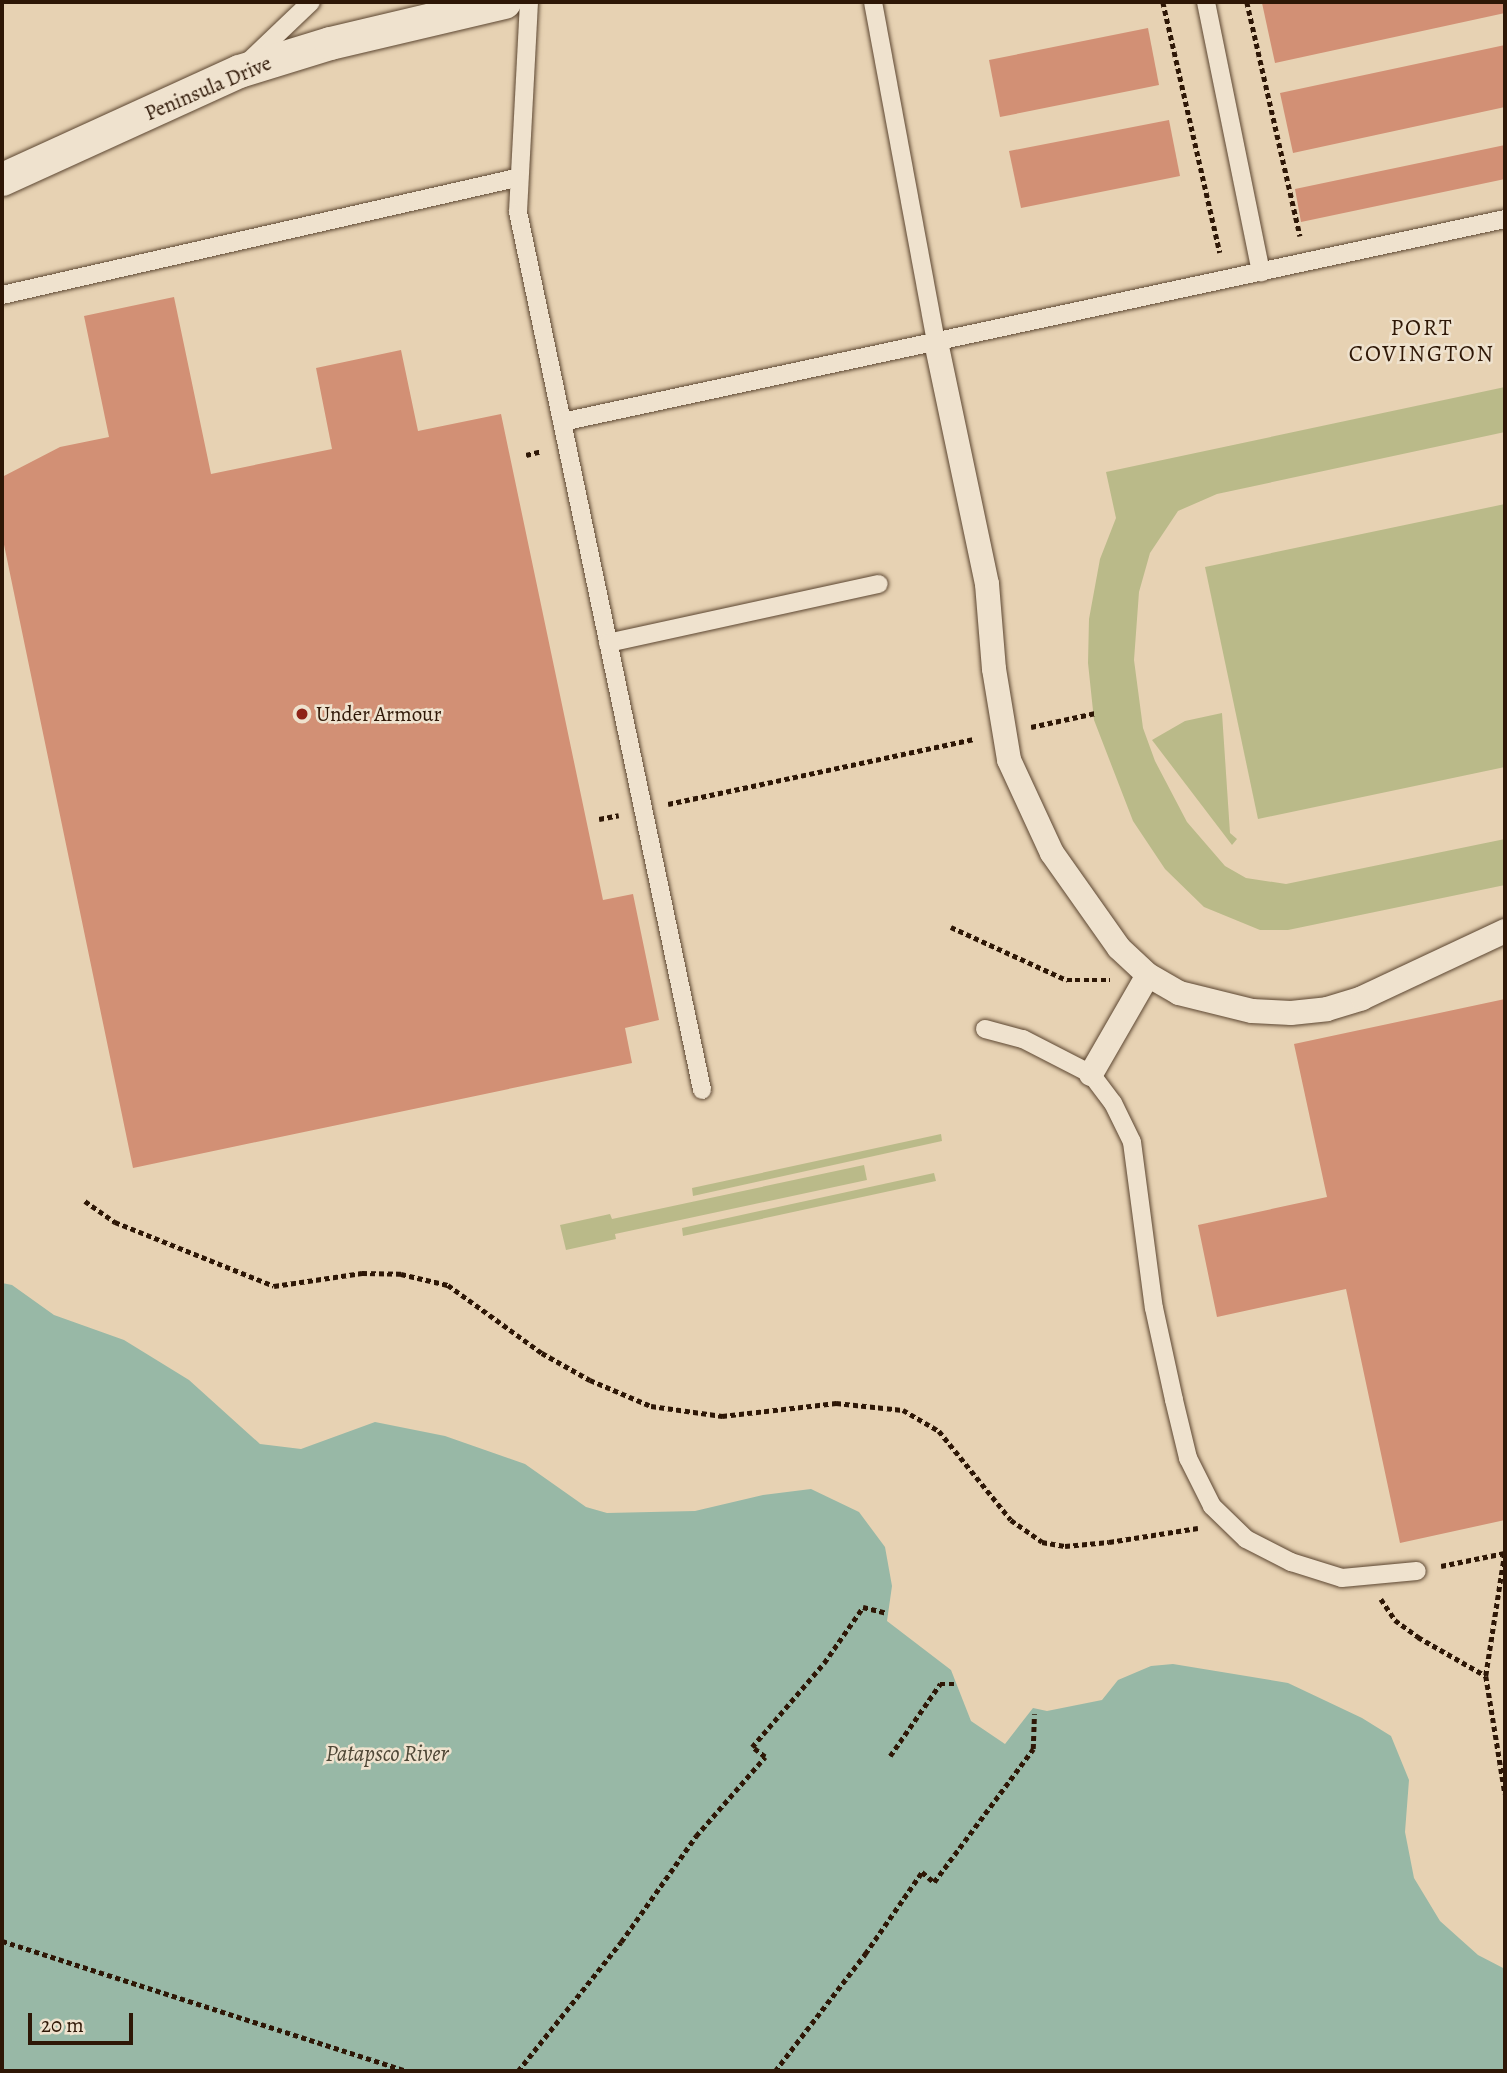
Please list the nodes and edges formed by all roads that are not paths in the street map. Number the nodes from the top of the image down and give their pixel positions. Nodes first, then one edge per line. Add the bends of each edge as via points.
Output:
1 (311, 2) edge
2 (504, 2) edge
3 (529, 2) edge
4 (873, 2) edge
5 (1206, 2) edge
6 (239, 71) junction
7 (2, 178) edge
8 (516, 178) junction
9 (1505, 219) edge
10 (1261, 272) junction
11 (2, 295) edge
12 (936, 342) junction
13 (562, 422) junction
14 (879, 584) dead end
15 (608, 643) junction
16 (1505, 930) edge
17 (1148, 975) junction
18 (985, 1029) dead end
19 (1091, 1074) junction
20 (702, 1090) dead end
21 (1417, 1571) road end

1 - 6 lane
2 - 6 street, Peninsula Drive via 330,43
3 - 8 lane
4 - 12 lane
5 - 10 lane
6 - 7 street, Peninsula Drive
8 - 11 lane
8 - 13 lane via 518,212
9 - 10 lane
10 - 12 lane
12 - 13 lane
12 - 17 street via 987,584 1003,733 1026,804 1086,907
13 - 15 lane
14 - 15 lane
15 - 20 lane
16 - 17 street via 1362,998 1327,1009 1252,1012 1179,993
17 - 19 street
18 - 19 lane via 1023,1040
19 - 21 lane via 1113,1103 1132,1142 1154,1308 1188,1458 1212,1506 1246,1539 1290,1562 1342,1578

